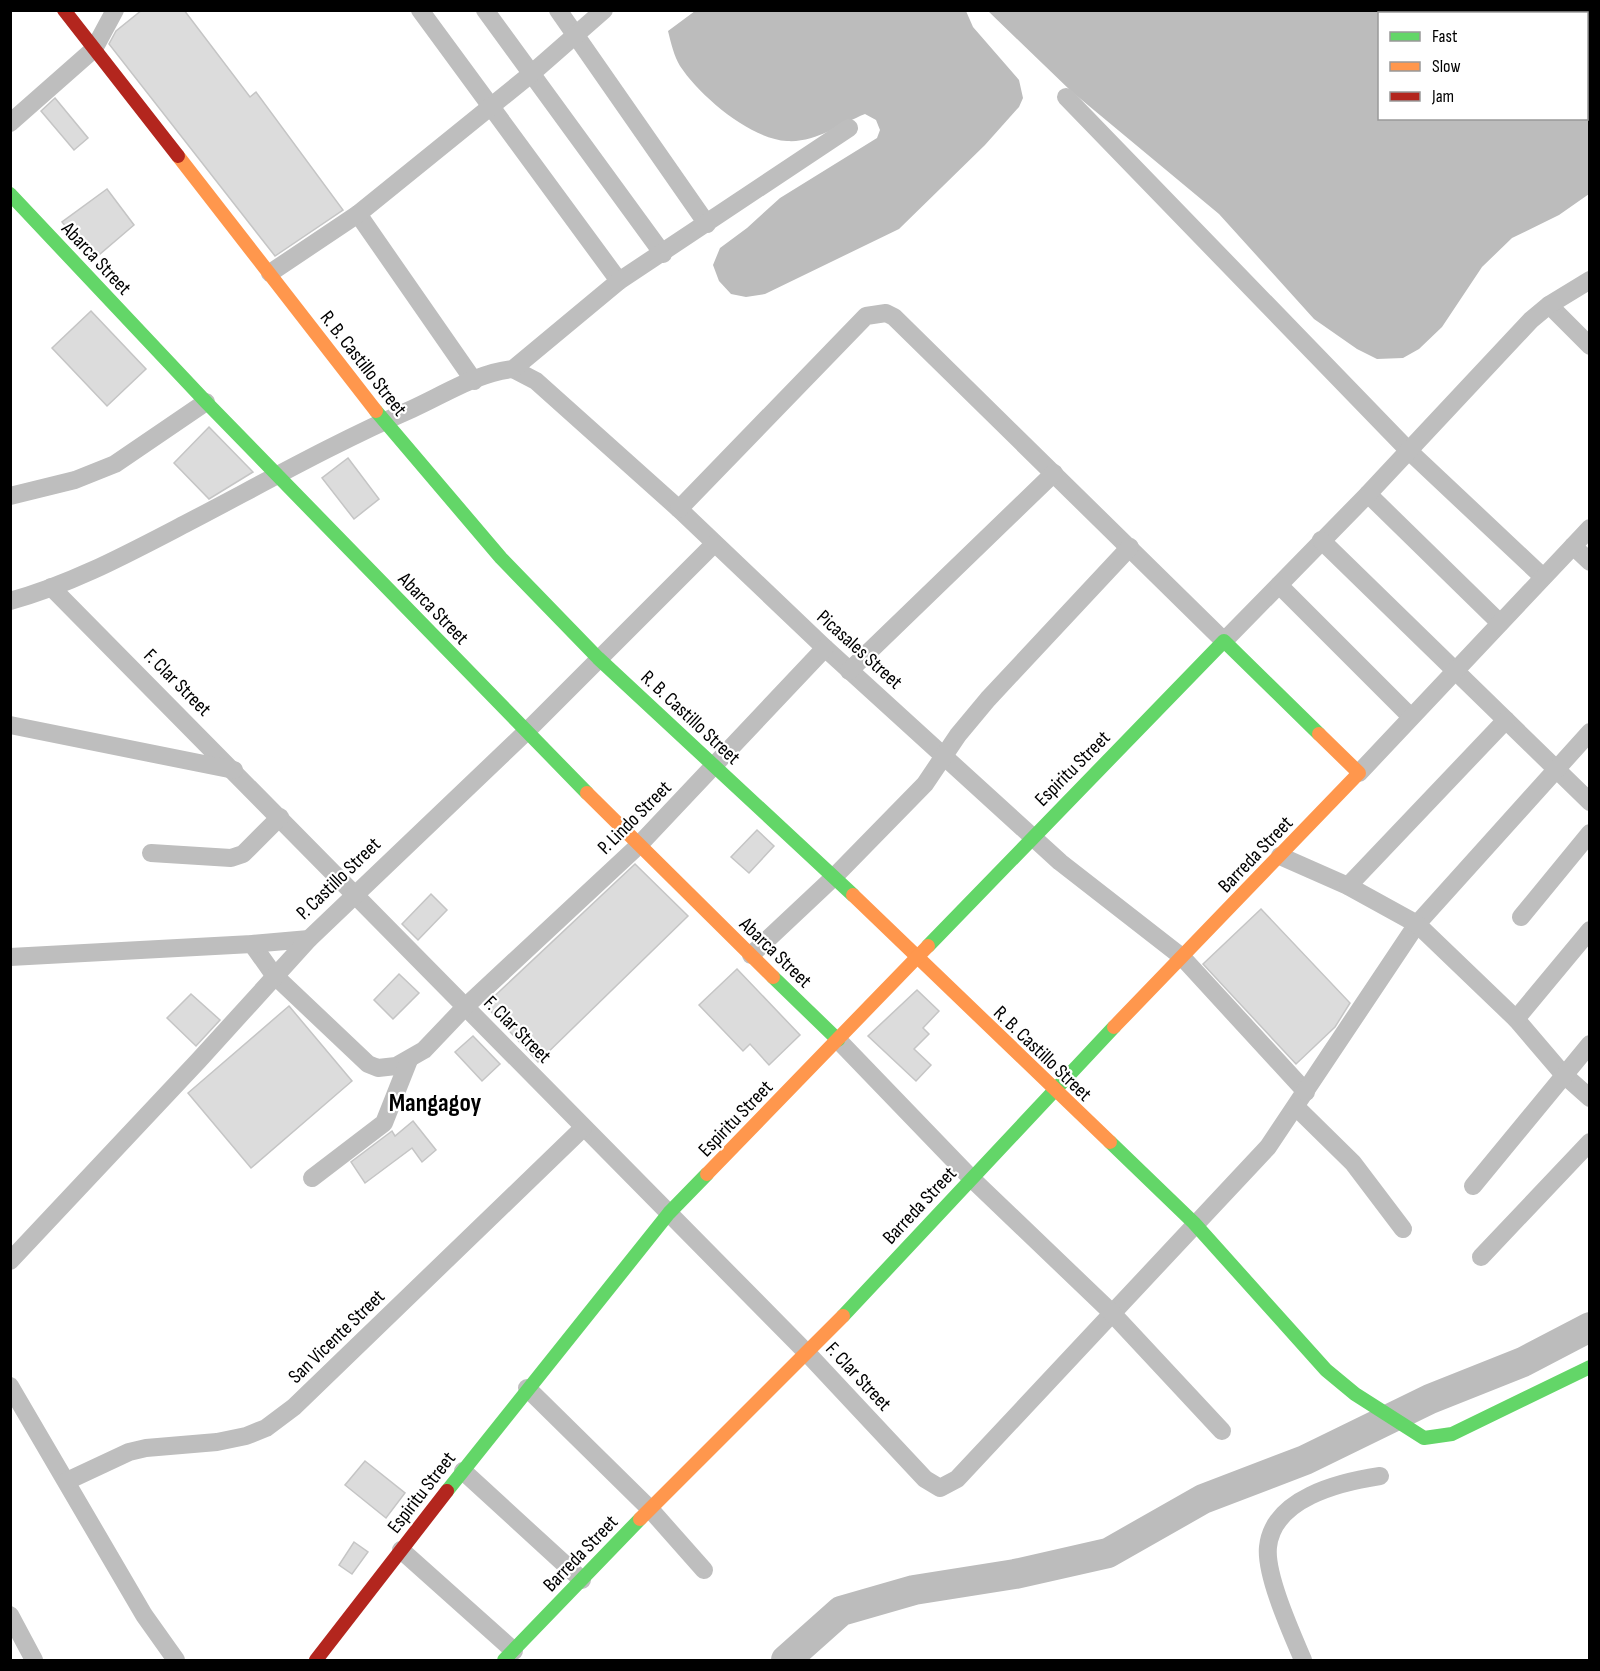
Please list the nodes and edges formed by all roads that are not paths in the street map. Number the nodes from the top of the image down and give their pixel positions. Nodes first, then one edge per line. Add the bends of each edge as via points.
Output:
1 (64, 10) edge
2 (115, 10) edge
3 (420, 10) edge
4 (485, 10) edge
5 (558, 10) edge
6 (604, 10) edge
7 (577, 36) junction
8 (94, 49) junction
9 (531, 74) junction
10 (1066, 97) dead end
11 (491, 104) junction
12 (10, 123) edge
13 (849, 128) dead end
14 (10, 194) edge
15 (358, 214) junction
16 (707, 224) junction
17 (663, 254) junction
18 (270, 273) junction
19 (1590, 280) edge
20 (619, 281) junction
21 (1549, 305) junction
22 (1590, 346) edge
23 (513, 369) junction
24 (474, 381) junction
25 (206, 402) junction
26 (384, 421) junction
27 (1409, 451) junction
28 (1054, 473) junction
29 (279, 475) junction
30 (1368, 494) junction
31 (10, 496) edge
32 (679, 509) junction
33 (1590, 528) edge
34 (1321, 540) junction
35 (714, 544) junction
36 (1573, 546) junction
37 (1130, 547) junction
38 (1590, 562) edge
39 (1542, 577) junction
40 (1279, 585) junction
41 (51, 587) junction
42 (10, 601) edge
43 (1500, 623) junction
44 (1224, 641) junction
45 (825, 648) junction
46 (598, 658) junction
47 (1455, 670) junction
48 (849, 671) junction
49 (1410, 717) junction
50 (1506, 720) junction
51 (10, 725) edge
52 (527, 731) junction
53 (1590, 732) edge
54 (946, 756) junction
55 (716, 766) junction
56 (1555, 768) junction
57 (234, 770) junction
58 (1359, 773) junction
59 (1590, 802) edge
60 (280, 817) junction
61 (1590, 833) edge
62 (1032, 837) junction
63 (638, 846) junction
64 (151, 853) dead end
65 (1280, 856) junction
66 (834, 878) junction
67 (1348, 886) junction
68 (354, 893) junction
69 (1521, 917) dead end
70 (1417, 924) junction
71 (1590, 930) edge
72 (309, 939) junction
73 (252, 944) junction
74 (751, 955) junction
75 (10, 957) edge
76 (1182, 957) junction
77 (917, 960) junction
78 (274, 975) junction
79 (465, 1007) junction
80 (1515, 1019) junction
81 (838, 1041) junction
82 (1590, 1044) edge
83 (410, 1060) junction
84 (1563, 1074) junction
85 (1053, 1090) junction
86 (1306, 1092) junction
87 (1590, 1098) edge
88 (1296, 1107) junction
89 (584, 1128) junction
90 (1590, 1142) edge
91 (312, 1178) dead end
92 (971, 1178) junction
93 (1473, 1186) dead end
94 (669, 1213) junction
95 (1194, 1223) junction
96 (1403, 1229) dead end
97 (1481, 1257) dead end
98 (10, 1261) edge
99 (1111, 1311) junction
100 (808, 1354) junction
101 (1590, 1367) edge
102 (10, 1386) edge
103 (527, 1388) junction
104 (1222, 1431) dead end
105 (463, 1471) junction
106 (1380, 1476) dead end
107 (67, 1481) junction
108 (650, 1509) junction
109 (400, 1550) junction
110 (704, 1570) dead end
111 (582, 1580) junction
112 (10, 1615) edge
113 (509, 1656) edge
114 (34, 1660) edge
115 (176, 1660) edge
116 (316, 1660) edge
117 (1304, 1660) edge

1 - 8 street, R. B. Castillo Street
2 - 8 street
3 - 11 street
4 - 9 street
5 - 7 street
6 - 7 street
7 - 9 street
7 - 16 street
8 - 12 street
8 - 18 street, R. B. Castillo Street
9 - 11 street
9 - 17 street
10 - 27 street
11 - 15 street
11 - 20 street
13 - 16 street
14 - 25 street, Abarca Street
15 - 18 street
15 - 24 street
16 - 17 street
17 - 20 street
18 - 26 street, R. B. Castillo Street
19 - 21 street
20 - 23 street
21 - 22 street
21 - 27 street
23 - 24 street
23 - 32 street, Picasales Street via 536,381
24 - 26 street
25 - 29 street, Abarca Street
25 - 31 street via 115,464 75,480
26 - 29 street
26 - 46 street, R. B. Castillo Street via 501,558
27 - 30 street
27 - 39 street
28 - 32 street via 894,317 875,313 866,316
28 - 37 street
28 - 48 street
29 - 41 street via 138,549
29 - 52 street, Abarca Street
30 - 34 street
30 - 43 street
32 - 35 street, Picasales Street
33 - 36 street
34 - 40 street
34 - 47 street
35 - 45 street, Picasales Street
35 - 46 street, P. Castillo Street
36 - 38 street
36 - 39 street
37 - 44 street
37 - 54 street via 988,699
39 - 43 street
40 - 44 street
40 - 49 street
41 - 42 street
41 - 57 street, F. Clar Street
43 - 47 street
44 - 58 street
44 - 62 street, Espiritu Street
45 - 48 street, Picasales Street
45 - 55 street, P. Lindo Street
46 - 52 street, P. Castillo Street
46 - 55 street, R. B. Castillo Street
47 - 49 street
47 - 50 street
48 - 54 street, Picasales Street
49 - 58 street
50 - 56 street
50 - 67 street
51 - 57 street
52 - 63 street, Abarca Street
52 - 68 street, P. Castillo Street
53 - 56 street
54 - 62 street, Picasales Street
54 - 66 street via 925,784
55 - 63 street, P. Lindo Street
55 - 66 street, R. B. Castillo Street
56 - 59 street
56 - 70 street
57 - 60 street, F. Clar Street
58 - 65 street, Barreda Street
60 - 64 street via 243,854 231,858
60 - 68 street, F. Clar Street
61 - 69 street
62 - 76 street, Picasales Street
62 - 77 street, Espiritu Street
63 - 74 street, Abarca Street
63 - 79 street, P. Lindo Street
65 - 67 street
65 - 76 street, Barreda Street
66 - 74 street
66 - 77 street, R. B. Castillo Street
67 - 70 street
68 - 72 street, P. Castillo Street
68 - 79 street, F. Clar Street
70 - 80 street
70 - 86 street
71 - 80 street
72 - 73 street
72 - 78 street, P. Castillo Street
73 - 75 street
73 - 78 street
74 - 81 street, Abarca Street
76 - 85 street, Barreda Street
76 - 86 street, Picasales Street
77 - 81 street, Espiritu Street
77 - 85 street, R. B. Castillo Street
78 - 83 street via 368,1064 384,1068
78 - 98 street, P. Castillo Street
79 - 83 street, P. Lindo Street
79 - 89 street, F. Clar Street
80 - 84 street
81 - 92 street
81 - 94 street, Espiritu Street
82 - 84 street
83 - 91 street via 384,1123
84 - 87 street
84 - 93 street
85 - 92 street, Barreda Street
85 - 95 street, R. B. Castillo Street
86 - 88 street
88 - 95 street via 1268,1147
88 - 96 street via 1360,1171
89 - 94 street, F. Clar Street
89 - 107 street, San Vicente Street via 294,1407 266,1428 217,1442 129,1452
90 - 97 street
92 - 99 street
92 - 100 street, Barreda Street
94 - 100 street, F. Clar Street
94 - 103 street, Espiritu Street
95 - 99 street
95 - 101 street, R. B. Castillo Street via 1326,1370 1355,1394 1424,1438 1452,1434
99 - 100 street, F. Clar Street via 1090,1339 957,1479 940,1488 925,1479
99 - 104 street
100 - 108 street, Barreda Street
102 - 107 street
103 - 105 street, Espiritu Street
103 - 108 street
105 - 109 street, Espiritu Street
105 - 111 street
106 - 117 street via 1343,1482 1304,1499 1275,1526 1268,1547 1269,1567
107 - 115 street via 144,1615
108 - 110 street
108 - 111 street, Barreda Street
109 - 113 street
109 - 116 street, Espiritu Street
111 - 113 street, Barreda Street
112 - 114 street

